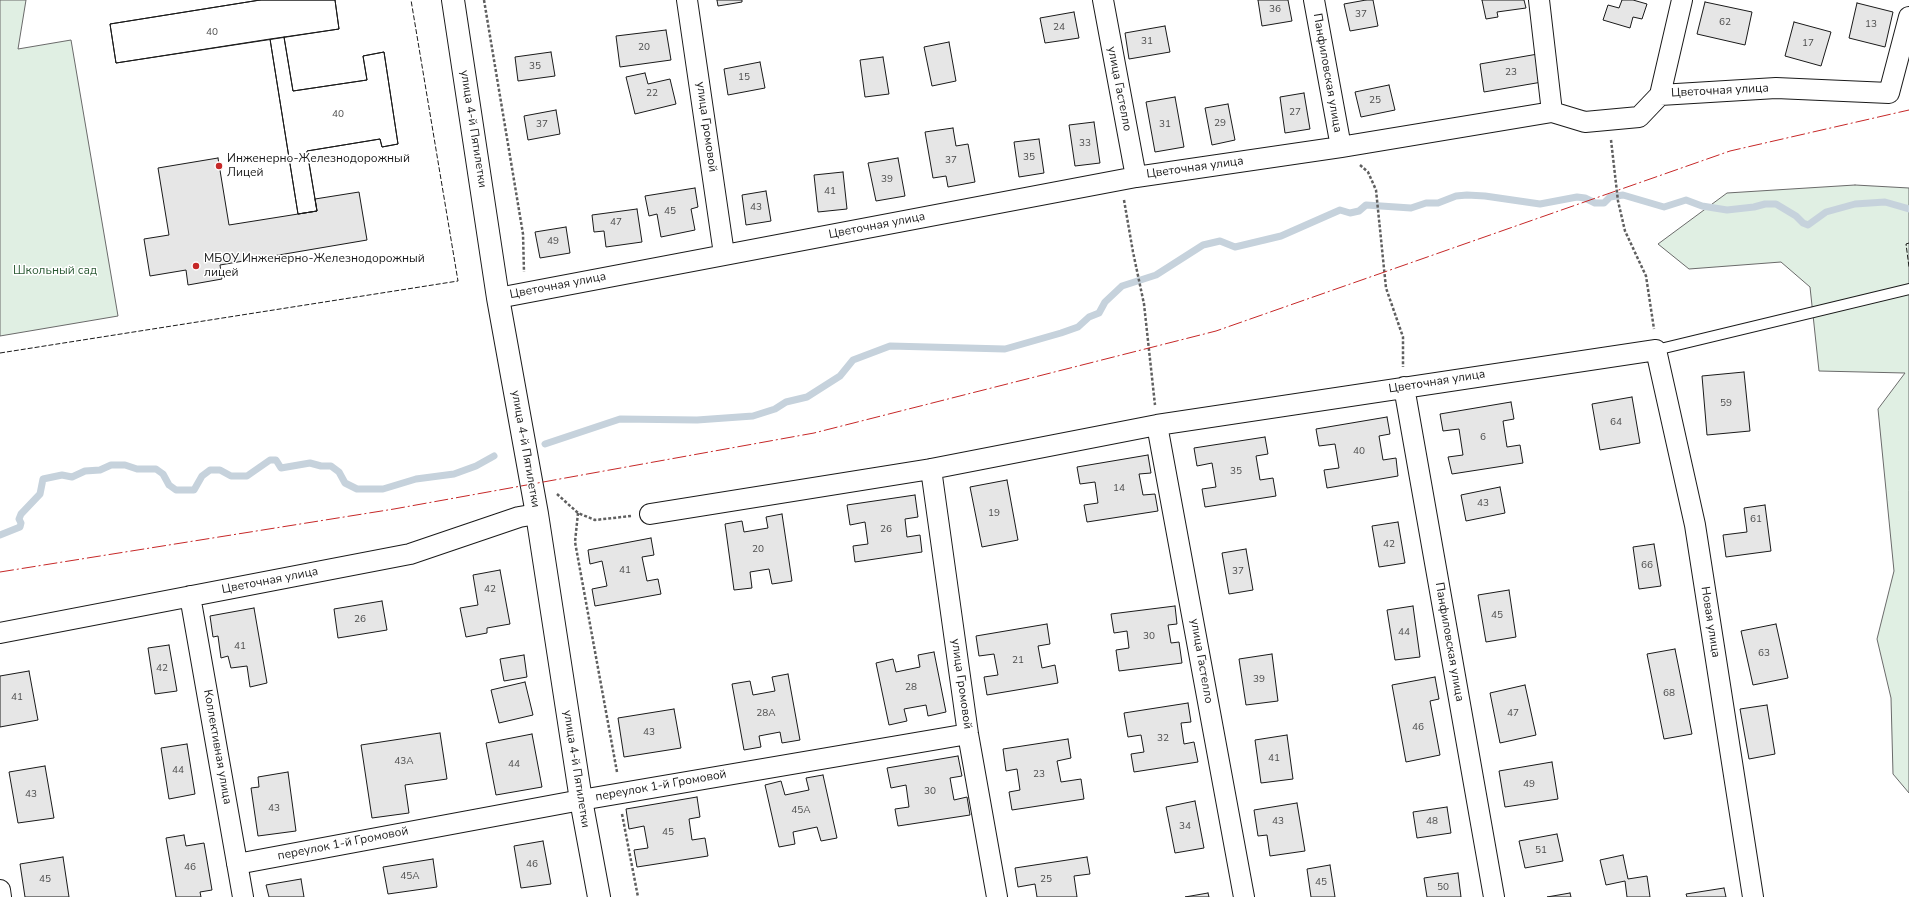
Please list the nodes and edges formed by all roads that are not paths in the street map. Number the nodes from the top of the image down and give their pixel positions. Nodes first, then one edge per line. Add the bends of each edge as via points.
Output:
1 (454, 0) edge
2 (687, 0) edge
3 (1103, 0) edge
4 (1314, 0) edge
5 (1539, 0) edge
6 (1682, 0) edge
7 (1909, 17) edge
8 (1660, 95) junction
9 (1552, 112) junction
10 (1340, 147) junction
11 (1128, 179) junction
12 (724, 254) junction
13 (1909, 290) edge
14 (498, 298) junction
15 (1656, 350) junction
16 (1404, 387) junction
17 (1157, 425) junction
18 (931, 469) junction
19 (537, 514) junction
20 (650, 514) road end
21 (190, 596) junction
22 (0, 633) edge
23 (968, 734) junction
24 (580, 800) junction
25 (237, 864) junction
26 (0, 890) edge
27 (1, 897) edge
28 (243, 897) edge
29 (599, 897) edge
30 (997, 897) edge
31 (1244, 897) edge
32 (1494, 897) edge
33 (1753, 897) edge

1 - 14 street, улица 4-й Пятилетки
2 - 12 street, улица Громовой
3 - 11 street, улица Гастелло
4 - 10 street, Панфиловская улица
5 - 9 street
6 - 8 street
7 - 8 street, Цветочная улица via 1889,93 1776,88
8 - 9 street, Цветочная улица via 1639,117 1585,122
9 - 10 street, Цветочная улица
10 - 11 street, Цветочная улица
11 - 12 street, Цветочная улица
12 - 14 street, Цветочная улица
13 - 15 lane
14 - 19 street, улица 4-й Пятилетки
15 - 16 street, Цветочная улица
15 - 33 street, Новая улица via 1695,525
16 - 17 street, Цветочная улица
16 - 32 street, Панфиловская улица
17 - 18 street, Цветочная улица
17 - 31 street, улица Гастелло
18 - 20 street, Цветочная улица
18 - 23 street, улица Громовой
19 - 21 street, Цветочная улица via 519,517 410,554
19 - 24 street, улица 4-й Пятилетки
21 - 22 street, Цветочная улица
21 - 25 street, Коллективная улица
23 - 24 street, переулок 1-й Громовой
23 - 30 street, улица Громовой
24 - 25 street, переулок 1-й Громовой
24 - 29 street, улица 4-й Пятилетки
25 - 28 street, Коллективная улица
26 - 27 street

